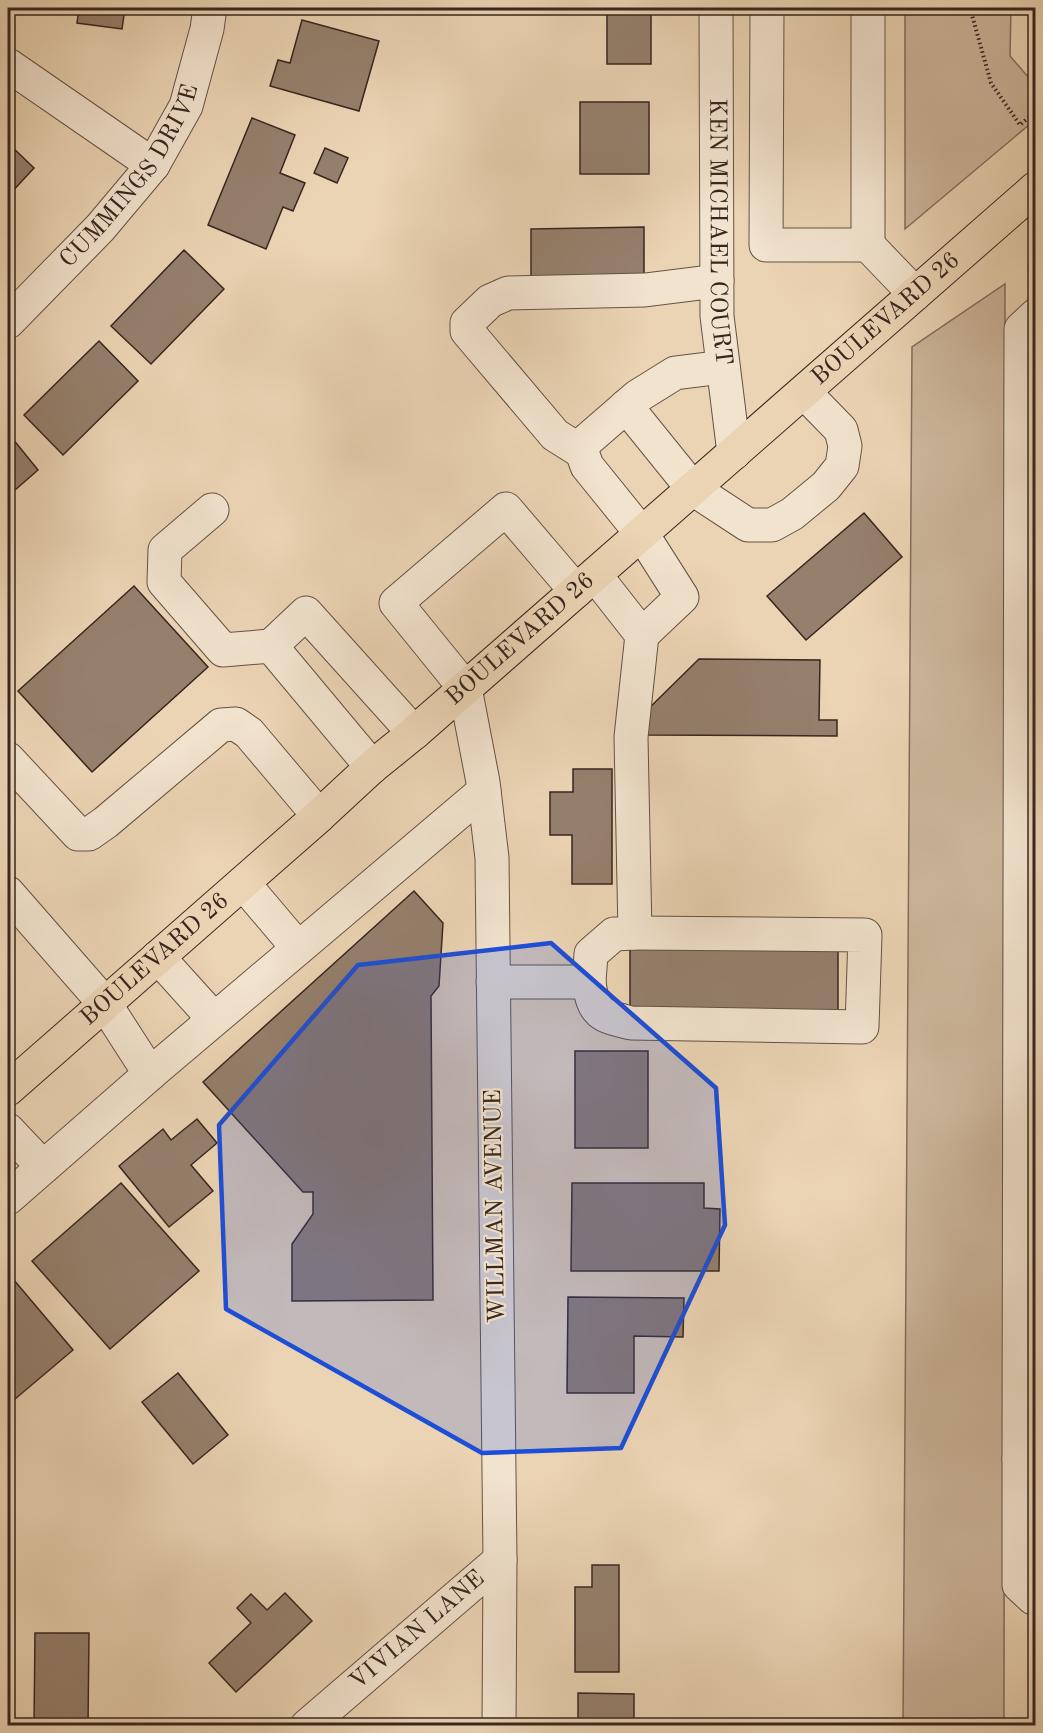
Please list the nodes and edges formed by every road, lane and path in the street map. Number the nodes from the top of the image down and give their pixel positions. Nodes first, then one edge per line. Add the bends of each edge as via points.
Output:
1 (210, 8) edge
2 (716, 8) edge
3 (767, 8) edge
4 (868, 8) edge
5 (970, 8) edge
6 (8, 65) edge
7 (1035, 111) edge
8 (717, 159) junction
9 (766, 159) junction
10 (153, 165) junction
11 (1035, 188) edge
12 (868, 245) junction
13 (717, 281) junction
14 (915, 294) junction
15 (1035, 315) edge
16 (8, 322) edge
17 (723, 367) junction
18 (804, 392) junction
19 (626, 406) junction
20 (582, 452) junction
21 (734, 453) junction
22 (693, 489) junction
23 (212, 510) dead end
24 (642, 534) junction
25 (586, 583) junction
26 (642, 635) junction
27 (271, 646) junction
28 (465, 688) junction
29 (414, 733) junction
30 (8, 759) edge
31 (372, 767) junction
32 (484, 790) junction
33 (319, 816) junction
34 (1028, 855) edge
35 (243, 882) junction
36 (14, 912) edge
37 (635, 933) junction
38 (298, 948) junction
39 (158, 957) junction
40 (493, 982) junction
41 (589, 982) junction
42 (105, 1004) junction
43 (214, 1019) junction
44 (150, 1074) junction
45 (8, 1089) edge
46 (8, 1130) edge
47 (43, 1167) junction
48 (8, 1198) edge
49 (1027, 1459) edge
50 (500, 1560) junction
51 (1035, 1598) edge
52 (308, 1725) edge
53 (500, 1725) edge

1 - 10 street, CUMMINGS DRIVE via 186,106
2 - 8 street, KEN MICHAEL COURT
3 - 9 street
4 - 12 street
5 - 7 path via 991,83 1020,124
6 - 10 street
8 - 9 street
8 - 13 street, KEN MICHAEL COURT
9 - 12 street via 766,245
10 - 16 street, CUMMINGS DRIVE via 100,228
11 - 14 main road, BOULEVARD 26
12 - 14 street
13 - 17 street, KEN MICHAEL COURT
13 - 20 street via 645,290 508,293 490,301 467,323 467,331 555,435
14 - 18 main road, BOULEVARD 26
15 - 34 street via 1021,329
17 - 19 street via 675,373
17 - 21 street, KEN MICHAEL COURT
18 - 21 main road, BOULEVARD 26
18 - 22 street via 841,430 845,446 842,466 826,486 772,525 748,525
19 - 20 street via 585,442
19 - 22 street
20 - 24 street via 587,466
21 - 22 main road, BOULEVARD 26
22 - 24 main road, BOULEVARD 26
23 - 27 street via 165,550 164,582 223,650
24 - 25 main road, BOULEVARD 26
24 - 26 street via 682,597
25 - 26 street
25 - 28 main road, BOULEVARD 26
25 - 28 street via 506,509 396,603
26 - 37 street via 631,737
27 - 29 street via 306,613
27 - 31 street
28 - 29 main road, BOULEVARD 26
28 - 32 street, WILLMAN AVENUE
29 - 31 main road, BOULEVARD 26
30 - 33 street via 78,834 89,834 221,725 236,724 249,733
31 - 33 main road, BOULEVARD 26
32 - 38 street
32 - 40 street, WILLMAN AVENUE via 492,858
33 - 35 main road, BOULEVARD 26
34 - 49 street
35 - 38 street
35 - 39 main road, BOULEVARD 26
36 - 42 street
37 - 41 street via 614,934 591,954
37 - 41 street via 865,935 862,1027 631,1023 605,1017 591,1001
38 - 43 street
39 - 42 main road, BOULEVARD 26
39 - 43 street
40 - 41 street
40 - 50 street, WILLMAN AVENUE
42 - 44 street
42 - 45 main road, BOULEVARD 26
43 - 44 street
44 - 47 street
46 - 47 street
47 - 48 street
49 - 51 street via 1019,1585
50 - 52 street, VIVIAN LANE
50 - 53 street, WILLMAN AVENUE

